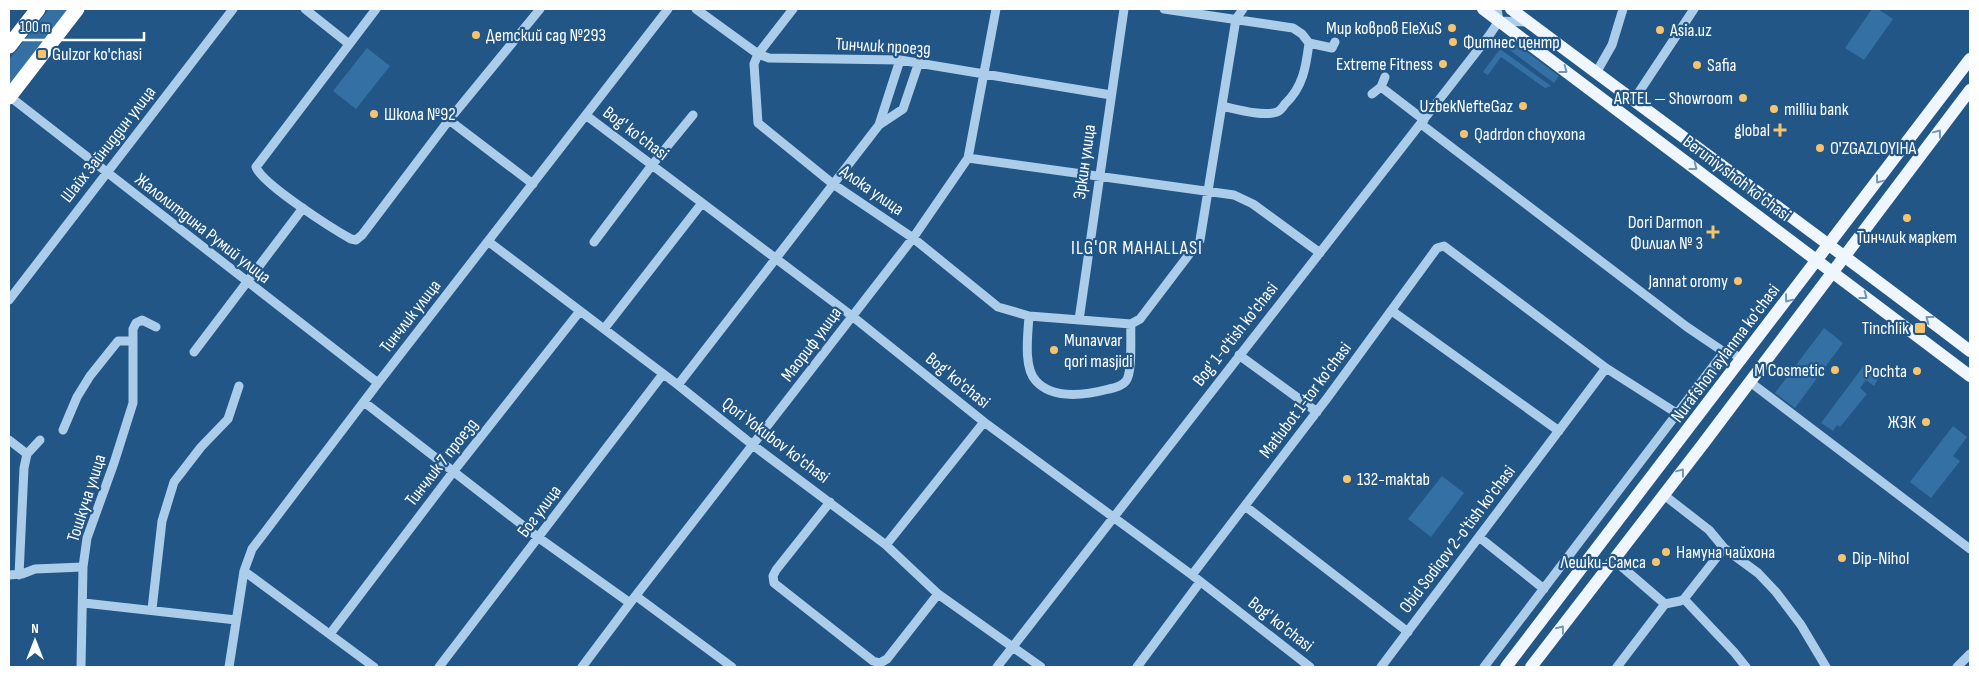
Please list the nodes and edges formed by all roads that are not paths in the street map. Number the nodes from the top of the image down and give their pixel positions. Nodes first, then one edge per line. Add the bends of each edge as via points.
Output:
1 (38, 9) edge
2 (77, 9) edge
3 (233, 9) edge
4 (306, 9) edge
5 (376, 9) edge
6 (540, 9) edge
7 (668, 9) edge
8 (696, 9) edge
9 (793, 9) edge
10 (996, 9) edge
11 (1124, 9) edge
12 (1164, 9) edge
13 (1243, 9) edge
14 (1483, 9) edge
15 (1511, 9) edge
16 (1623, 9) edge
17 (1694, 9) edge
18 (1178, 10) edge
19 (1498, 15) edge
20 (1236, 19) junction
21 (1529, 22) junction
22 (1335, 42) dead end
23 (349, 44) junction
24 (1309, 44) junction
25 (9, 46) edge
26 (758, 54) junction
27 (1970, 59) edge
28 (900, 60) junction
29 (919, 62) junction
30 (1596, 73) junction
31 (983, 75) junction
32 (1385, 77) dead end
33 (1381, 88) junction
34 (1970, 90) edge
35 (1372, 94) dead end
36 (1110, 96) junction
37 (1943, 96) junction
38 (9, 97) edge
39 (1633, 101) junction
40 (1222, 106) junction
41 (1957, 107) junction
42 (693, 115) dead end
43 (587, 116) junction
44 (448, 120) junction
45 (1423, 122) junction
46 (878, 125) junction
47 (968, 158) junction
48 (652, 165) junction
49 (106, 173) junction
50 (1099, 176) junction
51 (533, 184) junction
52 (834, 184) junction
53 (1208, 191) junction
54 (702, 203) junction
55 (303, 208) junction
56 (913, 238) junction
57 (489, 242) junction
58 (594, 242) dead end
59 (1830, 244) junction
60 (1320, 253) junction
61 (1846, 256) junction
62 (776, 259) junction
63 (1818, 260) junction
64 (1833, 272) junction
65 (246, 282) junction
66 (9, 300) edge
67 (580, 311) junction
68 (1392, 311) junction
69 (852, 316) junction
70 (1029, 316) junction
71 (1079, 320) junction
72 (1131, 324) junction
73 (156, 327) dead end
74 (604, 329) junction
75 (132, 341) junction
76 (1970, 351) edge
77 (194, 352) dead end
78 (1724, 352) junction
79 (1239, 355) junction
80 (1742, 360) junction
81 (1606, 368) junction
82 (663, 374) junction
83 (1970, 376) edge
84 (1750, 382) junction
85 (378, 383) junction
86 (678, 385) junction
87 (239, 386) dead end
88 (364, 402) junction
89 (1317, 412) junction
90 (1678, 414) junction
91 (984, 422) junction
92 (63, 430) dead end
93 (1559, 431) junction
94 (1687, 432) junction
95 (9, 440) edge
96 (40, 440) dead end
97 (1703, 444) junction
98 (754, 446) junction
99 (27, 454) junction
100 (453, 472) junction
101 (1664, 495) junction
102 (830, 502) junction
103 (1245, 506) junction
104 (1114, 517) junction
105 (539, 538) junction
106 (1479, 538) junction
107 (886, 545) junction
108 (1724, 548) junction
109 (1970, 549) edge
110 (1614, 560) junction
111 (83, 567) junction
112 (1583, 567) junction
113 (244, 571) junction
114 (9, 575) edge
115 (19, 575) junction
116 (1192, 575) junction
117 (1599, 580) junction
118 (1200, 582) junction
119 (1544, 589) junction
120 (938, 594) junction
121 (1684, 598) junction
122 (633, 600) junction
123 (84, 603) junction
124 (1665, 604) junction
125 (152, 610) junction
126 (236, 620) junction
127 (1408, 632) junction
128 (330, 634) junction
129 (1014, 646) junction
130 (1970, 654) edge
131 (81, 667) edge
132 (229, 667) edge
133 (374, 667) edge
134 (439, 667) edge
135 (582, 667) edge
136 (732, 667) edge
137 (997, 667) edge
138 (1041, 667) edge
139 (1137, 667) edge
140 (1310, 667) edge
141 (1381, 667) edge
142 (1484, 667) edge
143 (1506, 667) edge
144 (1531, 667) edge
145 (1616, 667) edge
146 (1746, 667) edge
147 (1826, 667) edge
148 (1958, 667) edge

1 - 25 highway
2 - 38 highway
3 - 49 street, Шайх Зайниддин улица
4 - 23 street
5 - 23 street
6 - 44 street
7 - 43 street, Тинчлик улица
8 - 26 street, Тинчлик проезд
9 - 26 street
10 - 31 street, Маориф улица
11 - 36 street, Эркин улица
12 - 18 street
13 - 20 street
14 - 19 main road, Beruniy shoh ko'chasi
15 - 21 main road, Beruniy shoh ko'chasi
16 - 30 street via 1612,45
17 - 39 street
18 - 20 street
19 - 21 street
19 - 45 street, Bog' 1-o'tish ko'chasi
19 -> 63 main road, Beruniy shoh ko'chasi
20 - 24 street via 1293,28
20 - 40 street
21 - 30 main road, Beruniy shoh ko'chasi
22 - 24 street via 1332,48
23 - 55 street via 256,167 260,175
24 - 40 street via 1302,80 1278,112 1265,114
26 - 28 street, Тинчлик проезд via 769,58
26 - 52 street, Алока улица via 754,74 758,123
27 - 37 main road, Nurafshon aylanma ko'chasi
28 - 29 street, Тинчлик проезд
28 - 46 street
29 - 31 street, Тинчлик проезд
29 - 46 street via 903,110
30 - 39 main road, Beruniy shoh ko'chasi
31 - 36 street, Тинчлик проезд
31 - 47 street, Маориф улица
32 - 33 street
33 - 35 street
33 - 45 street
34 - 41 main road
36 - 50 street, Эркин улица
37 - 41 main road via 1953,97
37 -> 59 main road, Nurafshon aylanma ko'chasi
38 - 49 street, Жалолитдина Румий улица
39 - 59 main road, Beruniy shoh ko'chasi
40 - 53 street
61 -> 41 main road
42 - 48 street
43 - 48 street, Bog' ko'chasi
43 - 51 street, Тинчлик улица
44 - 51 street
44 - 55 street via 360,238 351,239
45 - 60 street, Bog' 1-o'tish ko'chasi
45 - 78 street via 1687,327
46 - 52 street
47 - 50 street
47 - 56 street, Маориф улица
48 - 54 street, Bog' ko'chasi
48 - 58 street
49 - 65 street, Жалолитдина Румий улица
49 - 66 street, Шайх Зайниддин улица
50 - 53 street
50 - 71 street, Эркин улица
51 - 57 street, Тинчлик улица
52 - 56 street, Алока улица
52 - 62 street
53 - 60 street via 1244,198
53 - 72 street via 1200,240 1140,319
54 - 62 street, Bog' ko'chasi
54 - 74 street
55 - 65 street
56 - 69 street, Маориф улица
56 - 70 street, Алока улица via 998,307
57 - 67 street, Qori Yokubov ko'chasi
57 - 85 street, Тинчлик улица
59 - 61 main road, Beruniy shoh ko'chasi
59 - 63 main road, Nurafshon aylanma ko'chasi
60 - 79 street, Bog' 1-o'tish ko'chasi
61 - 64 main road
76 -> 61 main road, Beruniy shoh ko'chasi
62 - 69 street, Bog' ko'chasi
62 - 86 street
63 - 64 main road, Beruniy shoh ko'chasi
63 -> 80 main road, Nurafshon aylanma ko'chasi
64 -> 83 main road, Beruniy shoh ko'chasi
64 - 84 main road
65 - 77 street
65 - 85 street, Жалолитдина Румий улица
67 - 74 street, Qori Yokubov ko'chasi
67 - 100 street, Тинчлик 7 проезд
68 - 81 street, Matlubot 1-tor ko'chasi via 1437,248 1444,246
68 - 89 street, Matlubot 1-tor ko'chasi
68 - 93 street
69 - 91 street, Bog' ko'chasi
69 - 98 street, Маориф улица
70 - 71 street, Алока улица
70 - 72 street via 1030,370 1035,380 1052,391 1068,394 1107,390 1126,381
71 - 72 street, Алока улица
73 - 75 street, Тошкуча улица via 139,321 133,329
74 - 82 street, Qori Yokubov ko'chasi
75 - 92 street via 118,341 90,376
75 - 111 street, Тошкуча улица via 132,403 87,538
78 - 80 street via 1730,351
78 - 90 street
79 - 89 street
79 - 104 street, Bog' 1-o'tish ko'chasi
80 - 94 main road, Nurafshon aylanma ko'chasi
81 - 90 street
81 - 93 street, Obid Sodiqov 2-o'tish ko'chasi
82 - 86 street, Qori Yokubov ko'chasi
82 - 105 street, Бог улица
84 - 97 main road
84 - 109 street
85 - 88 street, Тинчлик улица
86 - 98 street, Qori Yokubov ko'chasi
87 - 125 street via 228,419 174,482 162,521
88 - 100 street
88 - 113 street, Тинчлик улица via 252,549
89 - 103 street, Matlubot 1-tor ko'chasi
90 - 119 street
91 - 104 street, Bog' ko'chasi
91 - 107 street
93 - 106 street, Obid Sodiqov 2-o'tish ko'chasi
94 - 97 main road via 1699,432
94 - 112 main road, Nurafshon aylanma ko'chasi
95 - 99 street
96 - 99 street
101 -> 97 main road
98 - 102 street, Qori Yokubov ko'chasi
98 - 122 street, Маориф улица
99 - 115 street
100 - 105 street
100 - 128 street, Тинчлик 7 проезд
101 - 108 street via 1709,530
101 - 110 main road
102 - 107 street, Qori Yokubov ko'chasi
102 - 120 street via 776,570 774,583 873,661 880,663 887,659
103 - 116 street, Matlubot 1-tor ko'chasi
103 - 127 street
104 - 116 street, Bog' ko'chasi
104 - 129 street, Bog' 1-o'tish ko'chasi
105 - 122 street
105 - 134 street, Бог улица
106 - 119 street
106 - 127 street, Obid Sodiqov 2-o'tish ko'chasi
107 - 120 street, Qori Yokubov ko'chasi
108 - 121 street
108 - 147 street via 1758,573 1776,592
110 - 117 main road
110 - 124 street
111 - 115 street via 35,569
111 - 123 street, Тошкуча улица
112 - 117 main road via 1587,578
112 - 143 main road, Nurafshon aylanma ko'chasi
113 - 126 street, Тинчлик улица
113 - 128 street
114 - 115 street
116 - 118 street, Bog' ko'chasi
144 -> 117 main road
118 - 139 street
118 - 140 street, Bog' ko'chasi
119 - 142 street
120 - 129 street, Qori Yokubov ko'chasi
121 - 124 street
121 - 146 street
122 - 135 street, Маориф улица
122 - 136 street
123 - 125 street
123 - 131 street, Тошкуча улица
124 - 145 street
125 - 126 street
126 - 132 street, Тинчлик улица
127 - 141 street, Obid Sodiqov 2-o'tish ko'chasi
128 - 133 street
129 - 137 street, Bog' 1-o'tish ko'chasi
129 - 138 street, Qori Yokubov ko'chasi
130 - 148 street

